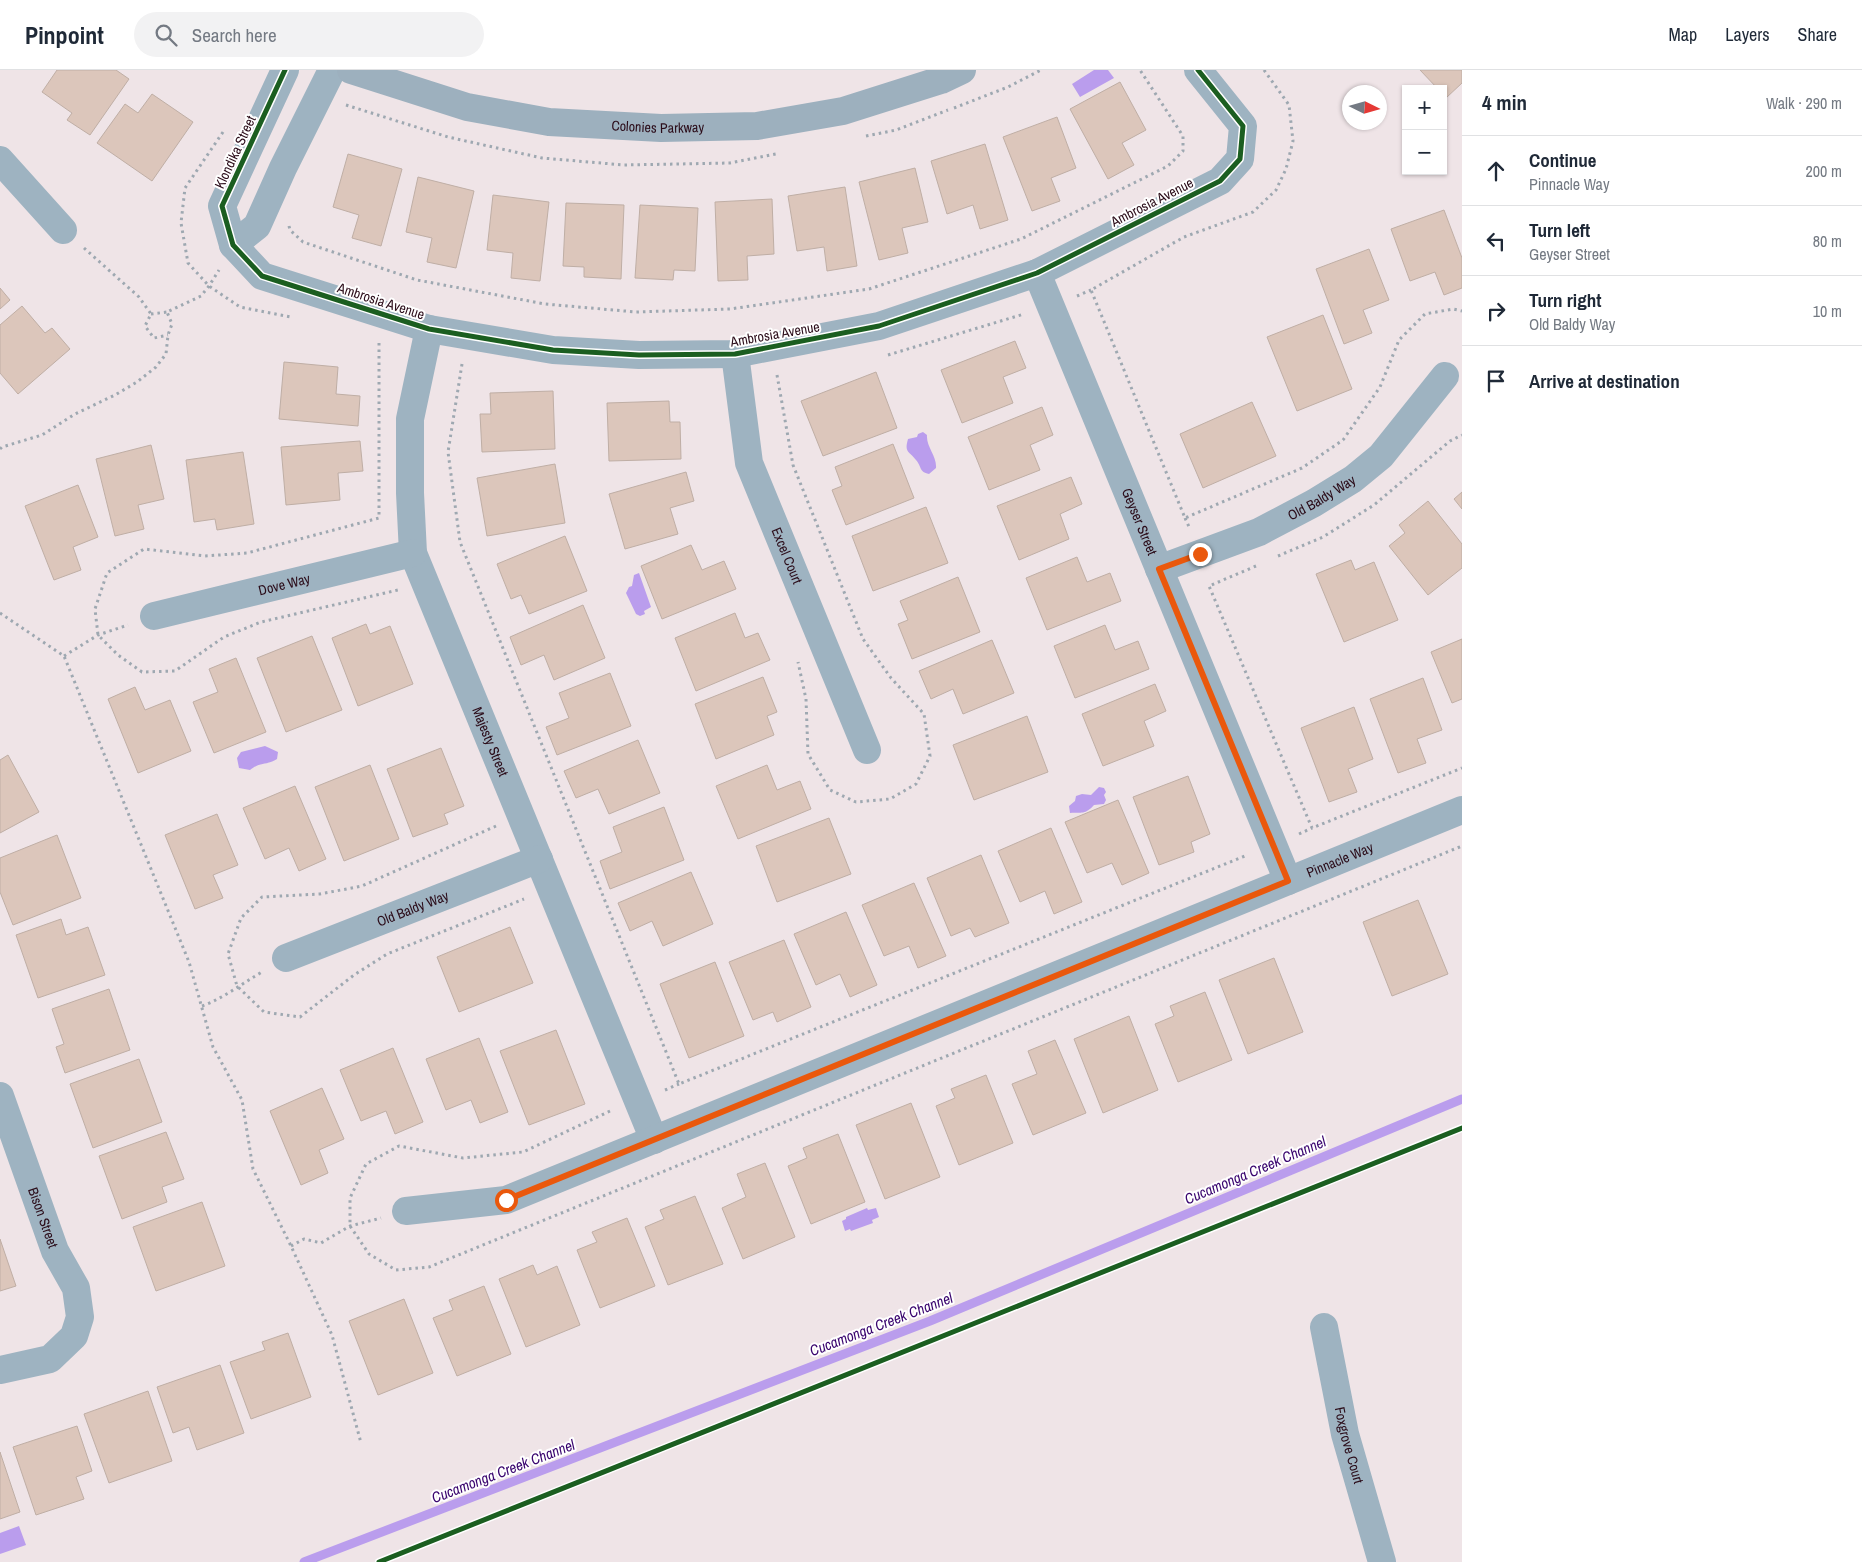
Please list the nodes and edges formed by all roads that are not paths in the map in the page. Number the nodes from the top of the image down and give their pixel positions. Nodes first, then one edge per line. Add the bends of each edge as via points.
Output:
1 (285, 70) edge
2 (332, 70) edge
3 (351, 70) edge
4 (962, 70) edge
5 (1198, 70) edge
6 (0, 160) edge
7 (63, 230) road end
8 (232, 245) junction
9 (1037, 273) junction
10 (429, 329) junction
11 (735, 354) junction
12 (1445, 376) dead end
13 (414, 553) junction
14 (1159, 569) junction
15 (154, 616) road end
16 (867, 750) dead end
17 (1462, 810) edge
18 (539, 859) junction
19 (1288, 881) junction
20 (286, 958) road end
21 (0, 1096) edge
22 (654, 1140) junction
23 (406, 1211) road end
24 (1324, 1326) dead end
25 (0, 1370) edge
26 (1382, 1562) edge

1 - 8 street, Klondika Street via 222,206
2 - 8 street via 256,226
3 - 4 street, Colonies Parkway via 467,107 549,122 661,128 757,126 843,111 941,80
5 - 9 street, Ambrosia Avenue via 1243,126 1240,159 1220,181
6 - 7 street
8 - 10 street, Ambrosia Avenue via 262,276
9 - 11 street, Ambrosia Avenue via 879,326
9 - 14 street, Geyser Street
10 - 11 street, Ambrosia Avenue via 553,350 639,355
10 - 13 street, Majesty Street via 410,419
11 - 16 street, Excel Court via 749,463
12 - 14 street, Old Baldy Way via 1381,456 1353,479 1259,532
13 - 15 street, Dove Way
13 - 18 street, Majesty Street
14 - 19 street, Geyser Street
17 - 19 street, Pinnacle Way
18 - 20 street, Old Baldy Way
18 - 22 street, Majesty Street
19 - 22 street, Pinnacle Way
21 - 25 street, Bison Street via 55,1251 76,1288 80,1317 74,1336 50,1359
22 - 23 street, Pinnacle Way via 506,1200
24 - 26 street, Foxgrove Court via 1345,1434

